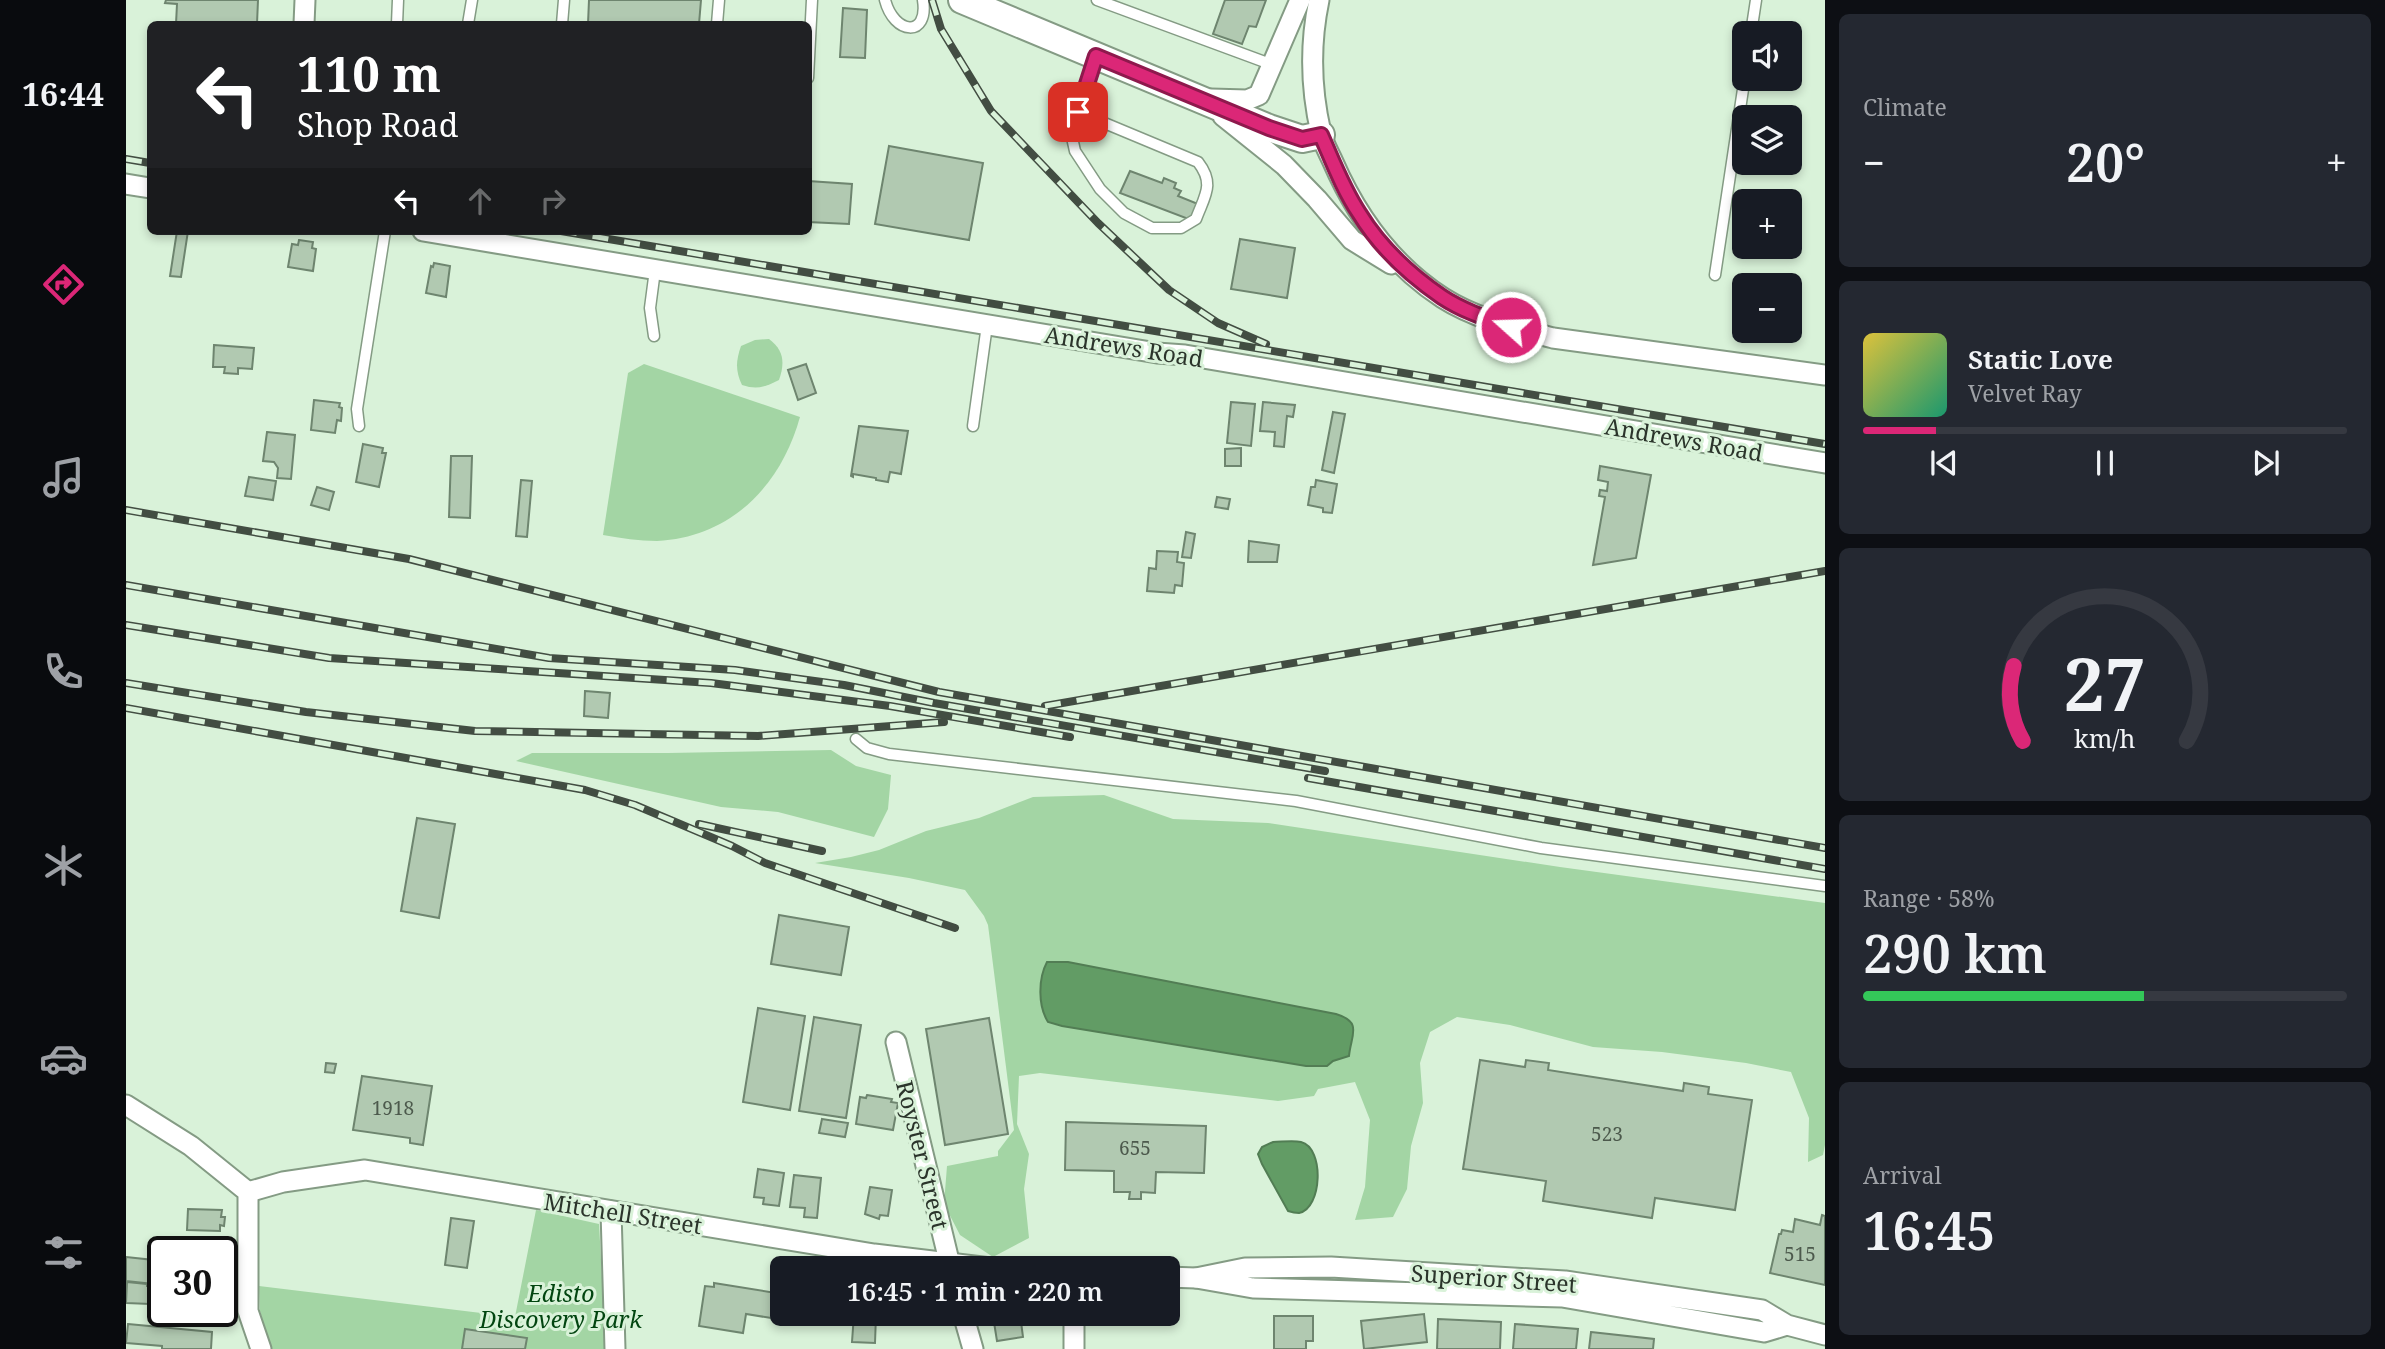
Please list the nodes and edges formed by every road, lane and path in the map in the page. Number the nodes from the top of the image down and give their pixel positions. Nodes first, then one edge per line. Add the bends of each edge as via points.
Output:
1 (305, 0) edge
2 (398, 0) edge
3 (472, 0) edge
4 (564, 0) edge
5 (719, 0) edge
6 (812, 0) edge
7 (885, 0) edge
8 (923, 0) edge
9 (962, 0) edge
10 (1097, 0) edge
11 (1300, 0) edge
12 (1319, 0) edge
13 (1756, 0) edge
14 (304, 21) edge
15 (397, 21) edge
16 (468, 21) edge
17 (562, 21) edge
18 (717, 21) edge
19 (811, 21) edge
20 (1753, 21) edge
21 (1096, 56) junction
22 (1273, 65) junction
23 (1743, 91) edge
24 (1200, 99) junction
25 (1078, 112) junction
26 (1321, 135) junction
27 (126, 184) edge
28 (147, 188) edge
29 (384, 235) edge
30 (447, 235) edge
31 (655, 270) junction
32 (1715, 275) dead end
33 (1428, 286) junction
34 (987, 325) junction
35 (654, 336) dead end
36 (1825, 374) edge
37 (359, 426) dead end
38 (973, 426) dead end
39 (1825, 463) edge
40 (856, 740) dead end
41 (1825, 886) edge
42 (896, 1042) dead end
43 (126, 1105) edge
44 (248, 1192) junction
45 (611, 1211) junction
46 (888, 1256) edge
47 (948, 1256) edge
48 (1180, 1277) edge
49 (967, 1326) edge
50 (1074, 1326) edge
51 (1825, 1334) edge
52 (261, 1349) edge
53 (615, 1349) edge
54 (973, 1349) edge
55 (1074, 1349) edge

1 - 14 street
2 - 15 lane
3 - 16 lane
4 - 17 lane
5 - 18 lane
6 - 19 lane
7 - 8 lane via 893,18 909,28 924,16
9 - 21 street
10 - 22 lane
11 - 22 street
12 - 26 street via 1314,25 1314,90
13 - 20 lane
21 - 24 street
21 - 25 lane
22 - 24 street via 1259,95 1247,100
23 - 32 lane
24 - 26 street via 1302,139
24 - 33 street via 1284,165 1352,240
25 - 25 lane via 1071,133 1076,151 1100,189 1125,213 1152,228 1181,228 1196,219 1209,184 1198,162
26 - 33 street via 1359,213 1381,244
27 - 28 street
29 - 37 lane via 357,409
30 - 31 street, Andrews Road
31 - 34 street, Andrews Road
31 - 35 lane via 650,307
33 - 36 street via 1479,316 1553,338
34 - 38 lane
34 - 39 street, Andrews Road
40 - 41 lane via 889,754 1296,801 1541,848
42 - 47 street, Royster Street
43 - 44 street via 191,1146
44 - 45 street, Mitchell Street via 365,1170
44 - 52 street via 247,1311
45 - 46 street, Mitchell Street
45 - 53 street
48 - 51 street, Superior Street via 1245,1268 1321,1267 1762,1310 1787,1325
49 - 54 street
50 - 55 street

